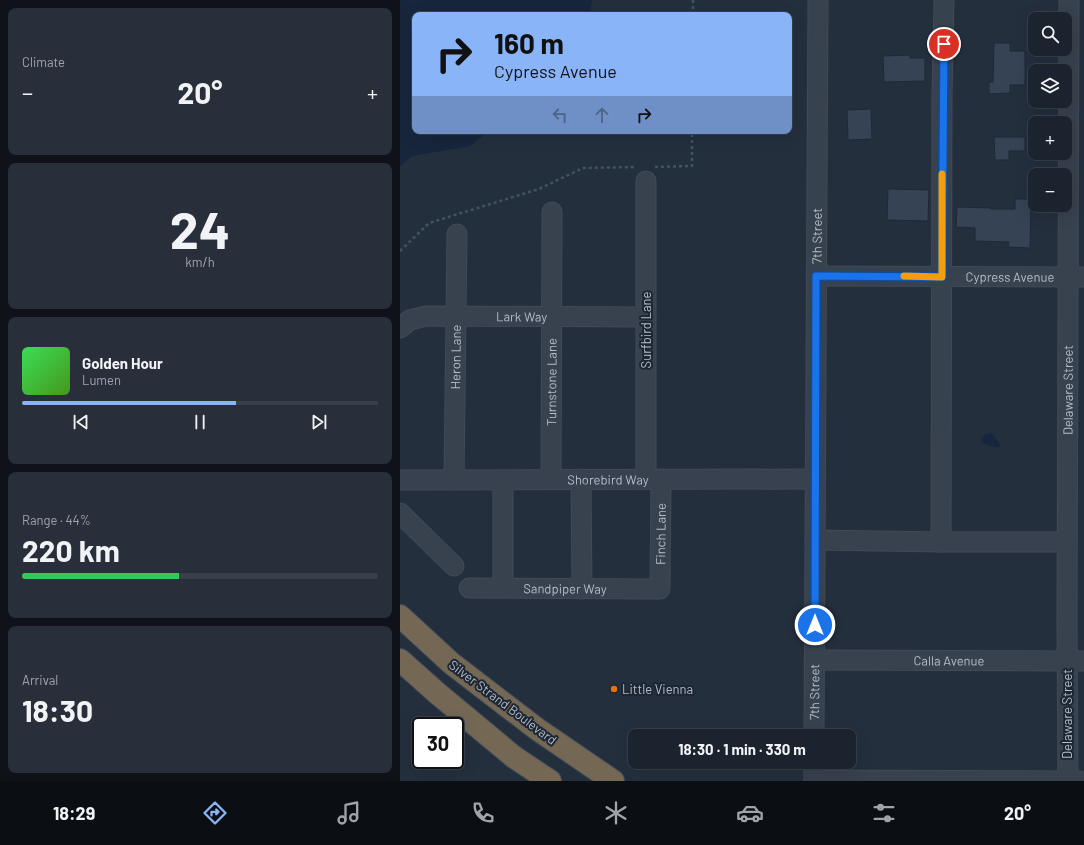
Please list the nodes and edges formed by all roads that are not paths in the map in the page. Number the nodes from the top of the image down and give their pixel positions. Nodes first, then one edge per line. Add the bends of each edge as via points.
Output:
1 (818, 0) edge
2 (944, 0) edge
3 (1069, 0) edge
4 (645, 172) road end
5 (552, 212) dead end
6 (457, 234) dead end
7 (816, 276) junction
8 (942, 277) junction
9 (1076, 277) edge
10 (456, 316) junction
11 (552, 316) junction
12 (646, 317) junction
13 (400, 328) edge
14 (815, 478) junction
15 (653, 479) junction
16 (400, 480) edge
17 (454, 480) junction
18 (503, 480) junction
19 (551, 480) junction
20 (581, 480) junction
21 (400, 514) edge
22 (814, 540) junction
23 (941, 542) junction
24 (1067, 542) junction
25 (454, 566) dead end
26 (469, 588) dead end
27 (503, 588) junction
28 (582, 589) junction
29 (660, 589) joint
30 (400, 616) edge
31 (400, 660) edge
32 (814, 660) junction
33 (1075, 661) edge
34 (814, 729) edge
35 (814, 774) edge
36 (550, 781) edge
37 (613, 781) edge
38 (939, 781) edge
39 (1068, 781) edge
40 (1079, 781) edge

1 - 7 street, 7th Street
2 - 8 street
3 - 9 street, Delaware Street
4 - 12 street, Surfbird Lane
5 - 11 street, Turnstone Lane
6 - 10 street, Heron Lane
7 - 8 street, Cypress Avenue
7 - 14 street, 7th Street
8 - 9 street, Cypress Avenue
8 - 23 street
9 - 24 street, Delaware Street
10 - 11 street, Lark Way
10 - 13 street, Lark Way via 426,316 410,320
10 - 17 street, Heron Lane
11 - 12 street, Lark Way
11 - 19 street, Turnstone Lane
12 - 15 street, Surfbird Lane
14 - 15 street, Shorebird Way
14 - 22 street, 7th Street
15 - 20 street, Shorebird Way
15 - 29 street, Finch Lane
16 - 17 street, Shorebird Way
17 - 18 street, Shorebird Way
18 - 19 street, Shorebird Way
18 - 27 street
19 - 20 street, Shorebird Way
20 - 28 street
21 - 25 street
22 - 23 street
22 - 32 street, 7th Street
23 - 24 street
24 - 33 street, Delaware Street
26 - 27 street, Sandpiper Way
27 - 28 street, Sandpiper Way
28 - 29 street, Sandpiper Way
30 - 37 highway, Silver Strand Boulevard via 451,663 537,730
31 - 36 highway via 514,757
32 - 33 street, Calla Avenue
32 - 34 street, 7th Street
33 - 39 street, Delaware Street
35 - 38 street
38 - 39 street
39 - 40 street

